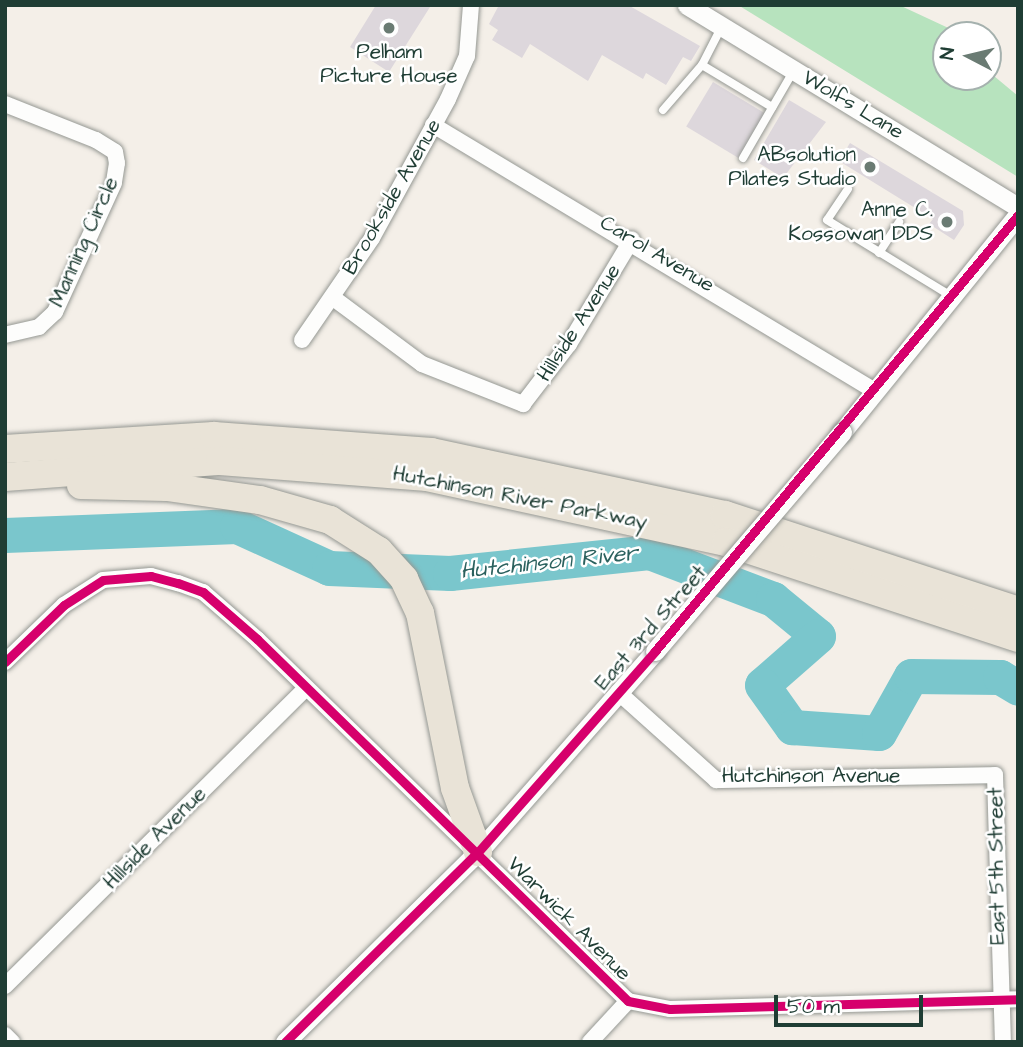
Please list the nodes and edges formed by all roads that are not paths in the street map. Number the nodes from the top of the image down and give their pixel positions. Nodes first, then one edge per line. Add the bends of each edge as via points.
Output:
1 (471, 5) edge
2 (687, 5) edge
3 (722, 26) junction
4 (702, 65) junction
5 (795, 69) junction
6 (5, 104) edge
7 (772, 107) junction
8 (663, 110) dead end
9 (433, 125) junction
10 (743, 158) dead end
11 (848, 189) dead end
12 (1018, 207) edge
13 (1018, 215) edge
14 (899, 222) dead end
15 (632, 239) junction
16 (879, 253) junction
17 (951, 296) junction
18 (332, 297) junction
19 (5, 335) edge
20 (302, 340) dead end
21 (876, 391) junction
22 (5, 449) edge
23 (5, 477) edge
24 (1018, 611) edge
25 (1018, 638) edge
26 (5, 662) edge
27 (305, 689) junction
28 (618, 692) junction
29 (995, 775) joint
30 (478, 852) junction
31 (5, 986) edge
32 (1000, 998) junction
33 (1018, 999) edge
34 (628, 1001) junction
35 (5, 1035) edge
36 (12, 1042) edge
37 (285, 1042) edge
38 (590, 1042) edge
39 (1003, 1042) edge

1 - 9 street, Brookside Avenue via 467,56
2 - 3 street, Wolfs Lane
3 - 4 lane
3 - 5 street, Wolfs Lane
4 - 7 lane
4 - 8 lane
5 - 7 lane
5 - 12 street, Wolfs Lane
6 - 19 street, Manning Circle via 96,139 115,152 117,163 114,183 55,312 39,327
7 - 10 lane
9 - 15 street, Carol Avenue
9 - 18 street, Brookside Avenue
11 - 16 lane via 827,220
13 - 17 street, East 3rd Street
14 - 16 lane
15 - 18 street, Hillside Avenue via 569,344 523,404 422,364
15 - 21 street, Carol Avenue
16 - 17 lane
17 - 21 street, East 3rd Street
18 - 20 street, Brookside Avenue
21 - 28 street, East 3rd Street, bridge
22 - 24 highway, Hutchinson River Parkway via 214,436 457,456 725,516
23 - 25 highway, Hutchinson River Parkway via 229,461 427,477 726,542
23 - 30 highway via 146,485 260,500 330,520 370,543 404,579 418,606 455,788
26 - 27 street, Warwick Avenue via 83,590 103,580 151,576 203,592
27 - 30 street, Warwick Avenue
27 - 31 street, Hillside Avenue
28 - 29 street, Hutchinson Avenue via 716,780
28 - 30 street, East 3rd Street
29 - 32 street, East 5th Street
30 - 34 street, Warwick Avenue
30 - 37 street, East 3rd Street
32 - 33 street, Warwick Avenue
32 - 34 street, Warwick Avenue via 670,1009
32 - 39 street, East 5th Street
34 - 38 street
35 - 36 street

